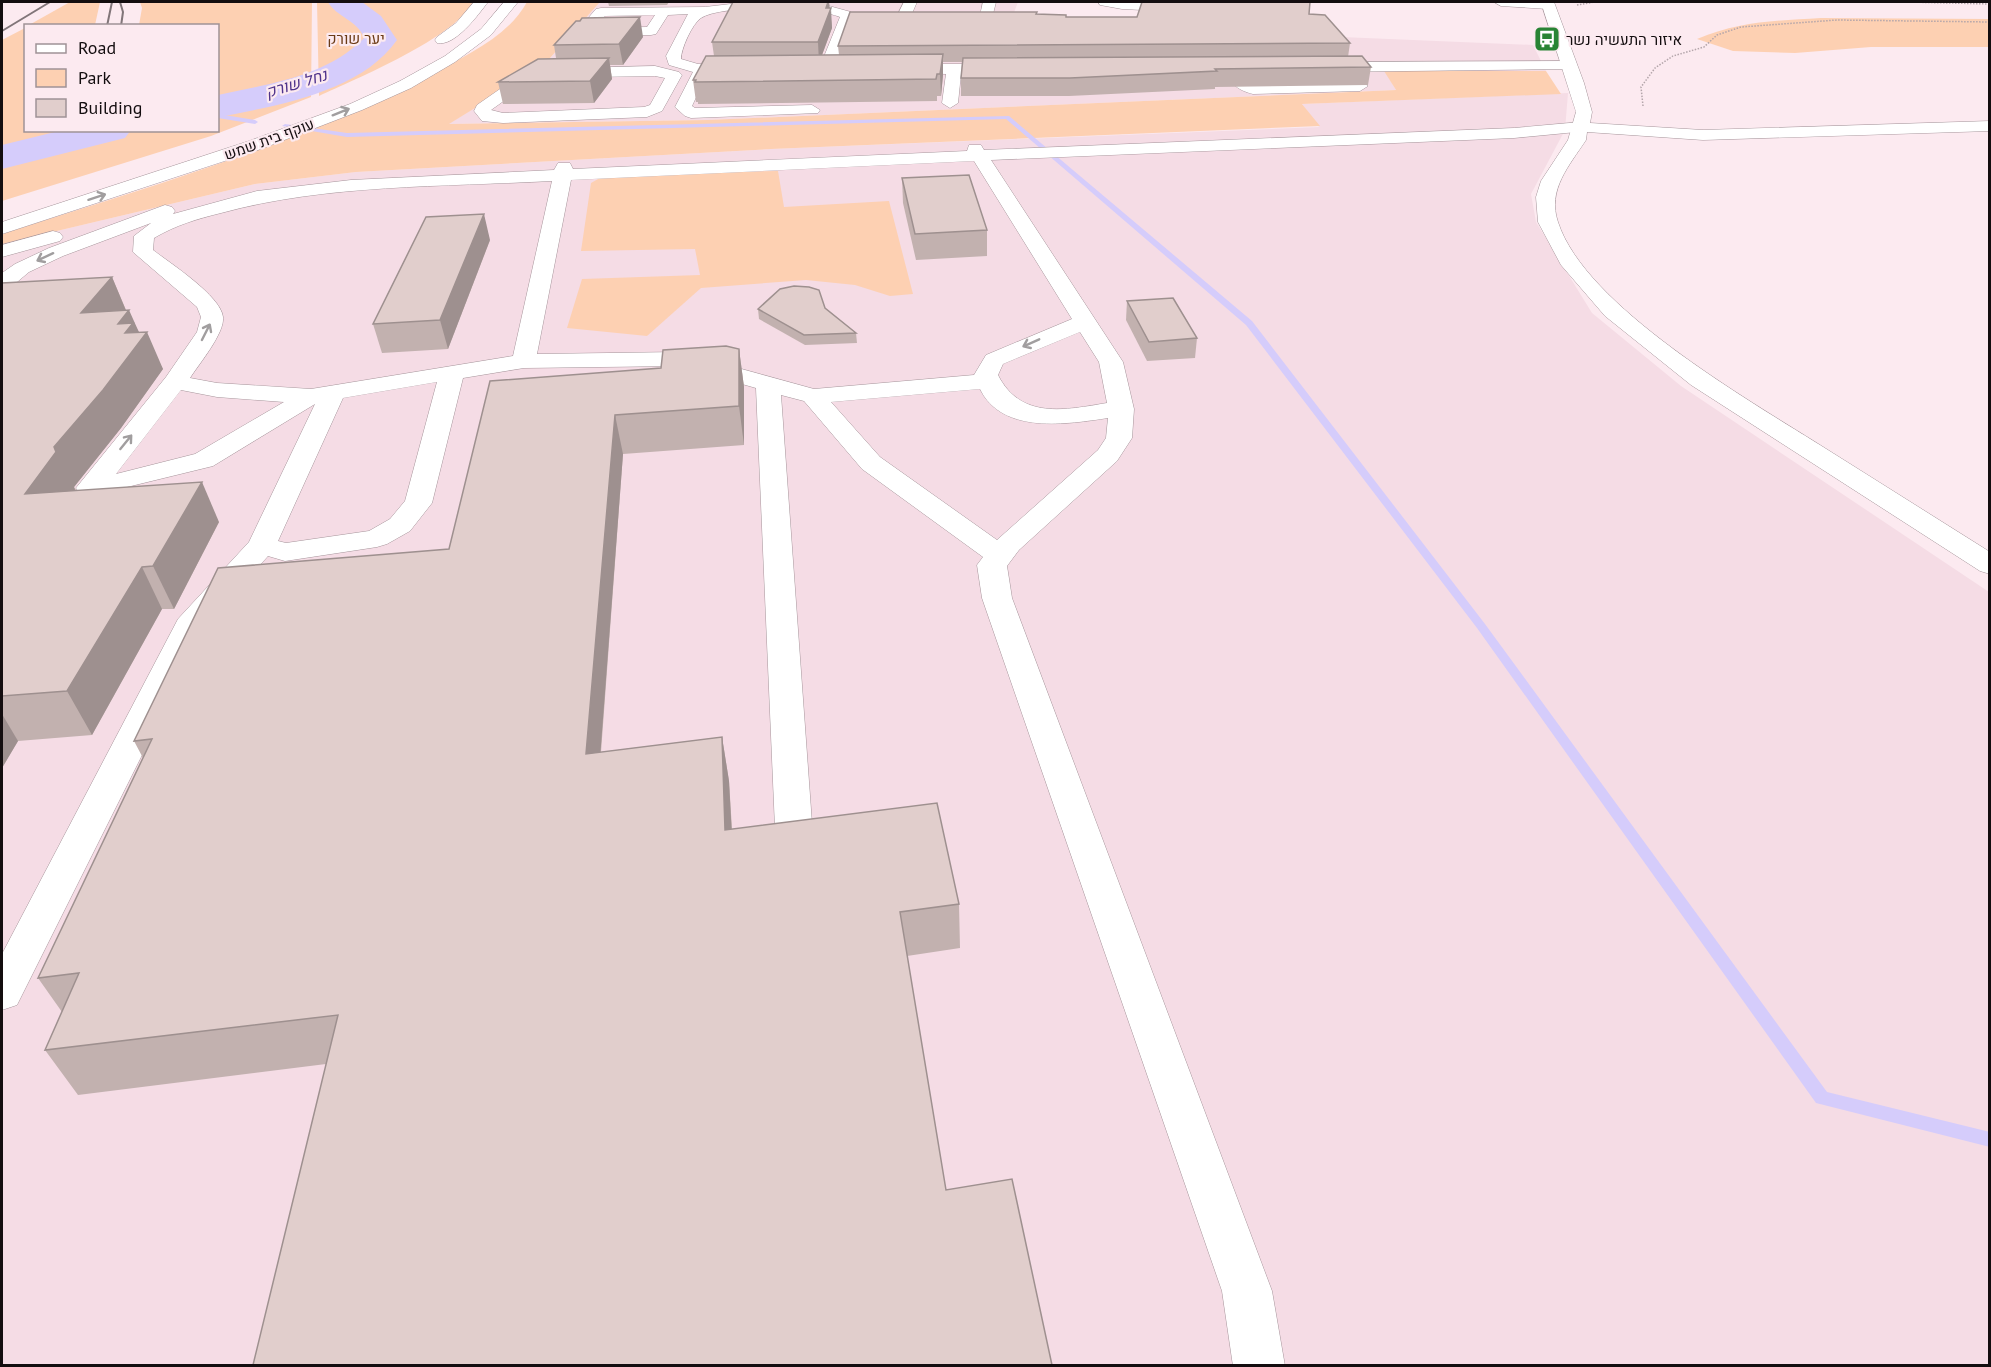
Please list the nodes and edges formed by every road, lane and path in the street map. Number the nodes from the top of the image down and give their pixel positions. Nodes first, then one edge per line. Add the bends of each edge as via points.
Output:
1 (481, 2) edge
2 (512, 2) edge
3 (909, 2) edge
4 (949, 2) edge
5 (989, 2) edge
6 (1106, 2) edge
7 (1502, 2) edge
8 (1908, 2) edge
9 (1548, 3) edge
10 (1989, 4) edge
11 (700, 7) edge
12 (1197, 9) edge
13 (664, 11) junction
14 (639, 12) junction
15 (884, 17) edge
16 (903, 18) junction
17 (933, 18) junction
18 (1989, 22) edge
19 (625, 31) junction
20 (681, 38) junction
21 (899, 49) edge
22 (428, 50) dead end
23 (1504, 50) dead end
24 (1514, 66) junction
25 (1568, 66) junction
26 (1250, 67) edge
27 (1313, 67) edge
28 (1369, 67) junction
29 (684, 68) junction
30 (827, 69) edge
31 (954, 69) junction
32 (1021, 69) edge
33 (762, 70) edge
34 (380, 77) dead end
35 (950, 103) dead end
36 (812, 110) edge
37 (1640, 110) dead end
38 (1989, 126) edge
39 (1581, 127) junction
40 (977, 152) junction
41 (563, 171) junction
42 (2, 212) edge
43 (158, 214) junction
44 (2, 228) edge
45 (2, 251) edge
46 (2, 283) edge
47 (1085, 322) junction
48 (524, 361) junction
49 (452, 373) junction
50 (987, 381) junction
51 (175, 382) junction
52 (768, 384) junction
53 (322, 394) junction
54 (813, 396) junction
55 (1121, 409) junction
56 (262, 545) junction
57 (1000, 555) junction
58 (1989, 565) edge
59 (795, 851) edge
60 (2, 993) edge
61 (1259, 1365) edge

1 - 22 main road via 461,26
44 -> 2 main road, עוקף בית שמש via 262,142 375,98 453,56 492,26
3 - 16 main road
4 - 17 main road
5 - 17 main road via 986,19
6 - 12 main road
7 - 9 main road
8 - 10 path
9 - 25 main road
11 - 13 main road
11 - 20 main road
11 - 30 main road via 818,6 852,18
13 - 14 main road
13 - 19 main road via 651,31
14 - 19 main road
14 - 19 main road via 601,12 583,32
15 - 16 main road
16 - 17 main road
18 - 37 path via 1836,20 1741,27 1717,35 1704,47 1673,56 1655,68 1641,87 1645,104
20 - 29 main road via 673,54
20 - 29 main road via 653,39 634,65
21 - 31 main road via 890,69
23 - 24 main road
24 - 25 main road
24 - 28 main road
25 - 39 main road via 1584,112
26 - 28 main road via 1228,61 1238,83 1253,89 1378,84
27 - 28 main road
29 - 29 main road via 531,74 482,111 488,117 503,118 647,112 656,108
29 - 33 main road
29 - 36 main road via 683,107 691,113
31 - 32 main road via 979,64
31 - 35 main road
34 - 42 main road, עוקף בית שמש via 244,133
38 - 39 main road via 1703,135
39 - 40 main road via 1514,133
39 - 58 main road via 1577,140 1550,181 1545,197 1548,222 1568,261 1613,311 1700,380
40 - 41 main road
40 - 47 main road
41 - 43 main road via 318,180 242,192
41 - 48 main road
51 -> 41 main road via 208,332 212,317 207,304 143,252 144,236 153,228 188,214 289,192
43 - 45 main road via 97,225
43 -> 46 main road via 56,252 22,268
47 -> 50 main road via 994,360
47 - 55 main road via 1111,362
48 - 49 main road
48 - 52 main road via 680,359
49 - 53 main road
49 - 56 main road via 418,503 400,525 377,538 285,552
50 - 54 main road
50 - 55 main road via 1003,402 1018,412 1045,417
51 - 53 main road via 217,390
53 -> 51 main road via 204,460 90,488
52 - 54 main road
52 - 59 main road
53 - 56 main road
54 - 57 main road via 871,463
55 - 57 main road via 1119,438 1108,455
56 - 60 main road via 194,619
57 - 61 main road via 992,566 997,598 1247,1291

